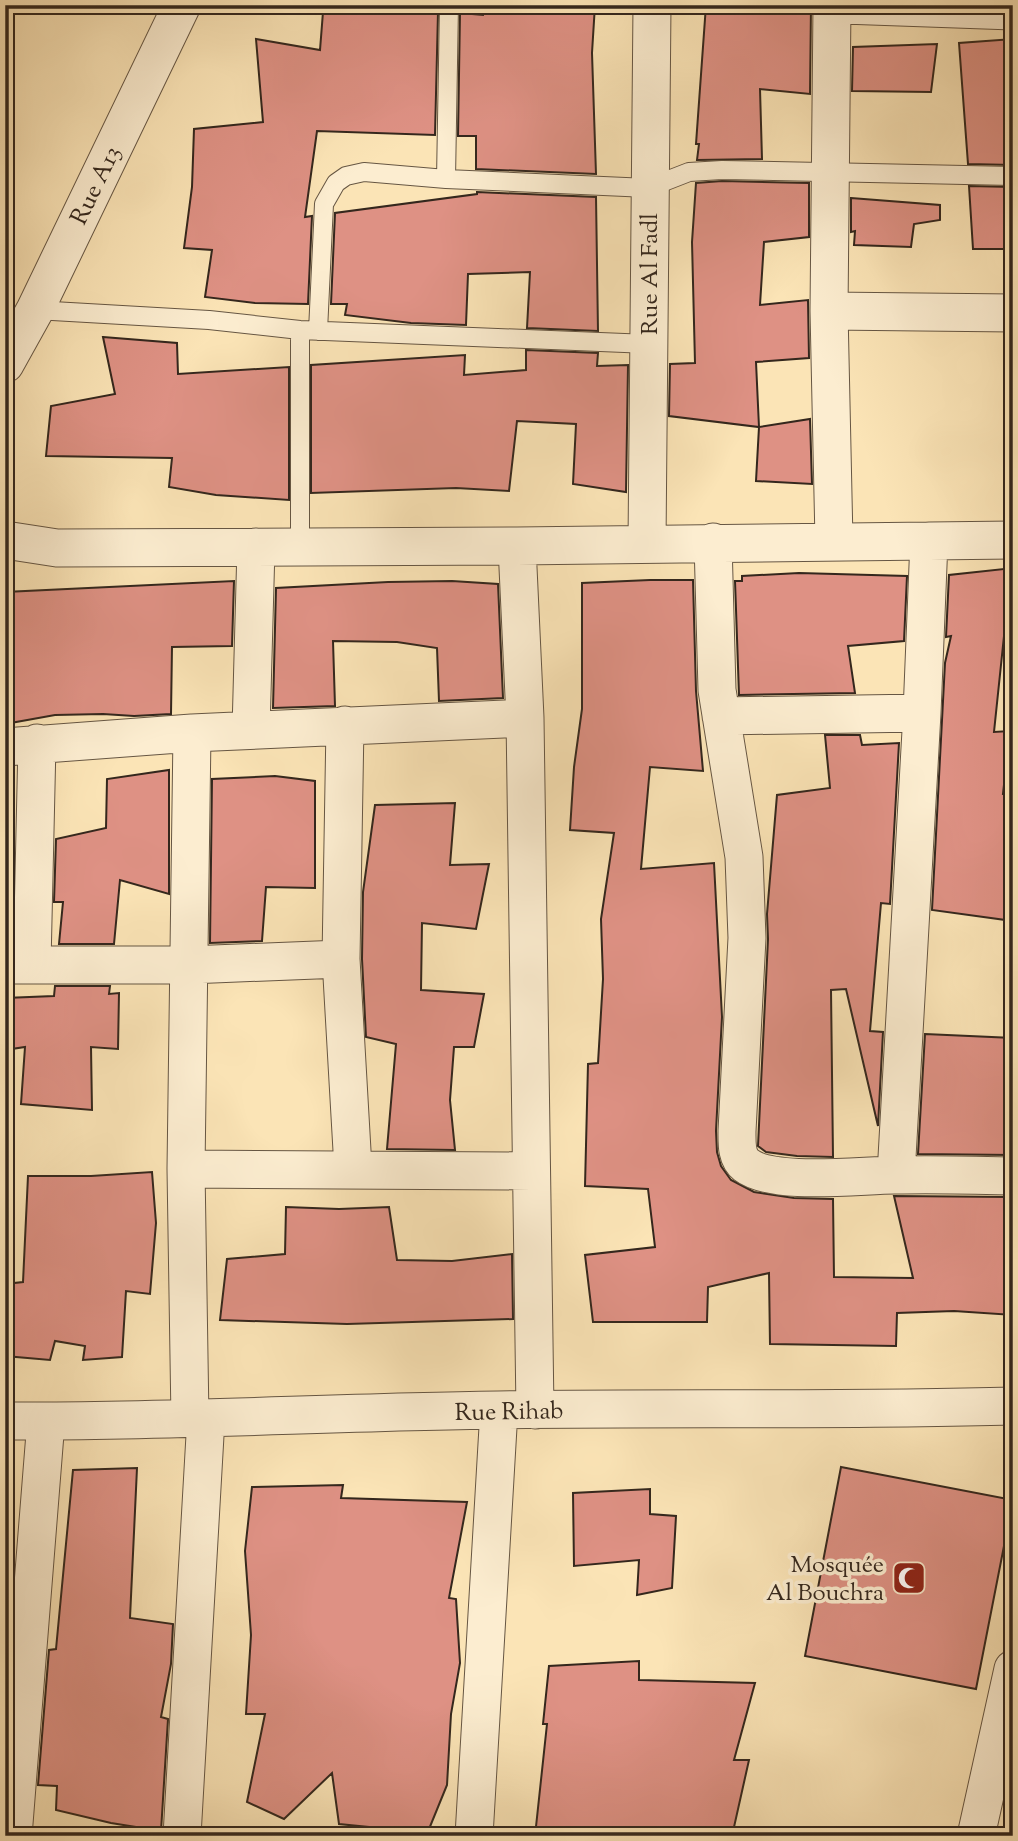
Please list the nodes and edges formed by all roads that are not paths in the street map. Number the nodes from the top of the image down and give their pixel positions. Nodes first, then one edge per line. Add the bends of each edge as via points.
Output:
1 (181, 5) edge
2 (449, 5) edge
3 (652, 5) edge
4 (832, 5) edge
5 (843, 5) edge
6 (1013, 11) edge
7 (830, 172) junction
8 (1013, 176) edge
9 (446, 179) junction
10 (648, 188) junction
11 (35, 310) junction
12 (829, 311) junction
13 (1013, 313) edge
14 (309, 331) junction
15 (649, 344) junction
16 (5, 364) edge
17 (5, 540) edge
18 (1013, 540) edge
19 (834, 541) junction
20 (929, 541) junction
21 (713, 542) junction
22 (647, 543) junction
23 (517, 546) junction
24 (256, 547) junction
25 (300, 547) junction
26 (922, 713) junction
27 (721, 716) junction
28 (525, 718) junction
29 (345, 725) junction
30 (251, 730) junction
31 (191, 733) junction
32 (21, 745) edge
33 (341, 959) junction
34 (19, 965) edge
35 (189, 965) junction
36 (353, 1168) junction
37 (186, 1169) junction
38 (531, 1171) junction
39 (895, 1175) junction
40 (1013, 1176) edge
41 (1013, 1406) edge
42 (499, 1410) junction
43 (535, 1410) junction
44 (198, 1419) junction
45 (5, 1421) edge
46 (46, 1421) junction
47 (1013, 1669) edge
48 (13, 1836) edge
49 (182, 1836) edge
50 (474, 1836) edge
51 (975, 1836) edge

1 - 11 street, Rue A13
2 - 9 lane
3 - 10 street, Rue Al Fadl
4 - 7 street
5 - 6 street
7 - 8 lane
7 - 10 lane via 689,172
7 - 12 street
9 - 10 lane
9 - 14 lane via 364,172 337,183 324,204
10 - 15 street, Rue Al Fadl
11 - 14 lane
11 - 16 street, Rue A13
12 - 13 street
12 - 19 street
14 - 15 lane
14 - 25 lane
15 - 22 street, Rue Al Fadl
17 - 24 street via 57,548
18 - 20 street
19 - 20 street
19 - 21 street
20 - 26 street
21 - 22 street
21 - 27 street via 716,690
22 - 23 street
23 - 25 street
23 - 28 street
24 - 25 street
24 - 30 street
26 - 27 street
26 - 39 street
27 - 39 street via 745,884 738,1151 744,1163 766,1174 793,1178
28 - 29 street
28 - 38 street
29 - 30 street
29 - 33 street
30 - 31 street
31 - 32 street
31 - 35 street
32 - 34 street
33 - 35 street
33 - 36 street
34 - 35 street
35 - 37 street
36 - 37 street
36 - 38 street
37 - 44 street
38 - 43 street
39 - 40 street
41 - 43 street, Rue Rihab
42 - 43 street, Rue Rihab
42 - 44 street, Rue Rihab
42 - 50 street
44 - 46 street, Rue Rihab
44 - 49 street
45 - 46 street, Rue Rihab
46 - 48 street
47 - 51 street

